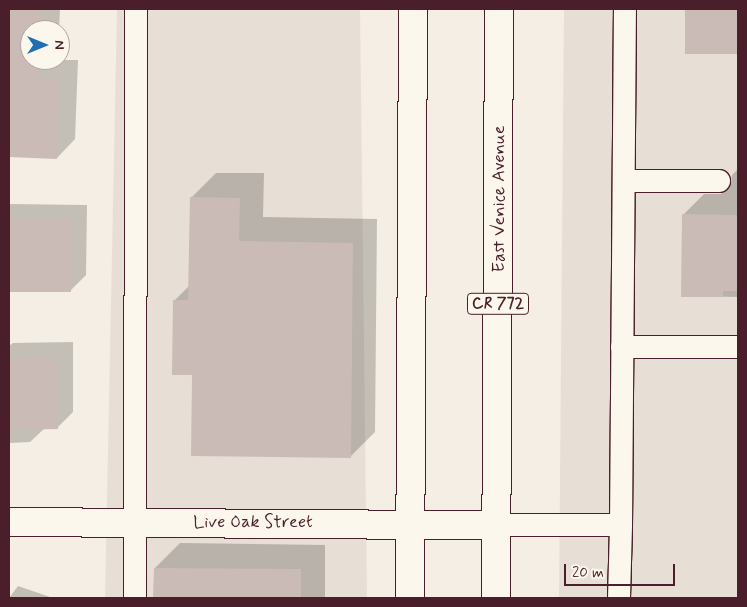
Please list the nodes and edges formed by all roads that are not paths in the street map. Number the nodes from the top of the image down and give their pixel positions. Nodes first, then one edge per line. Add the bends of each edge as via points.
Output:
1 (136, 9) edge
2 (413, 9) edge
3 (499, 9) edge
4 (625, 9) edge
5 (624, 181) junction
6 (719, 182) dead end
7 (622, 347) junction
8 (738, 347) edge
9 (136, 521) junction
10 (9, 522) edge
11 (411, 523) junction
12 (498, 525) junction
13 (621, 525) junction
14 (136, 598) edge
15 (410, 598) edge
16 (496, 598) edge
17 (619, 598) edge

1 - 9 lane
2 - 11 main road
3 - 12 main road, East Venice Avenue / CR 772
4 - 5 lane
5 - 6 lane
5 - 7 lane
7 - 8 lane
7 - 13 lane
9 - 10 main road, Live Oak Street
9 - 11 main road, Live Oak Street
9 - 14 lane
11 - 12 main road, Live Oak Street
11 - 15 main road
12 - 13 lane
12 - 16 main road, East Venice Avenue / CR 772
13 - 17 lane

